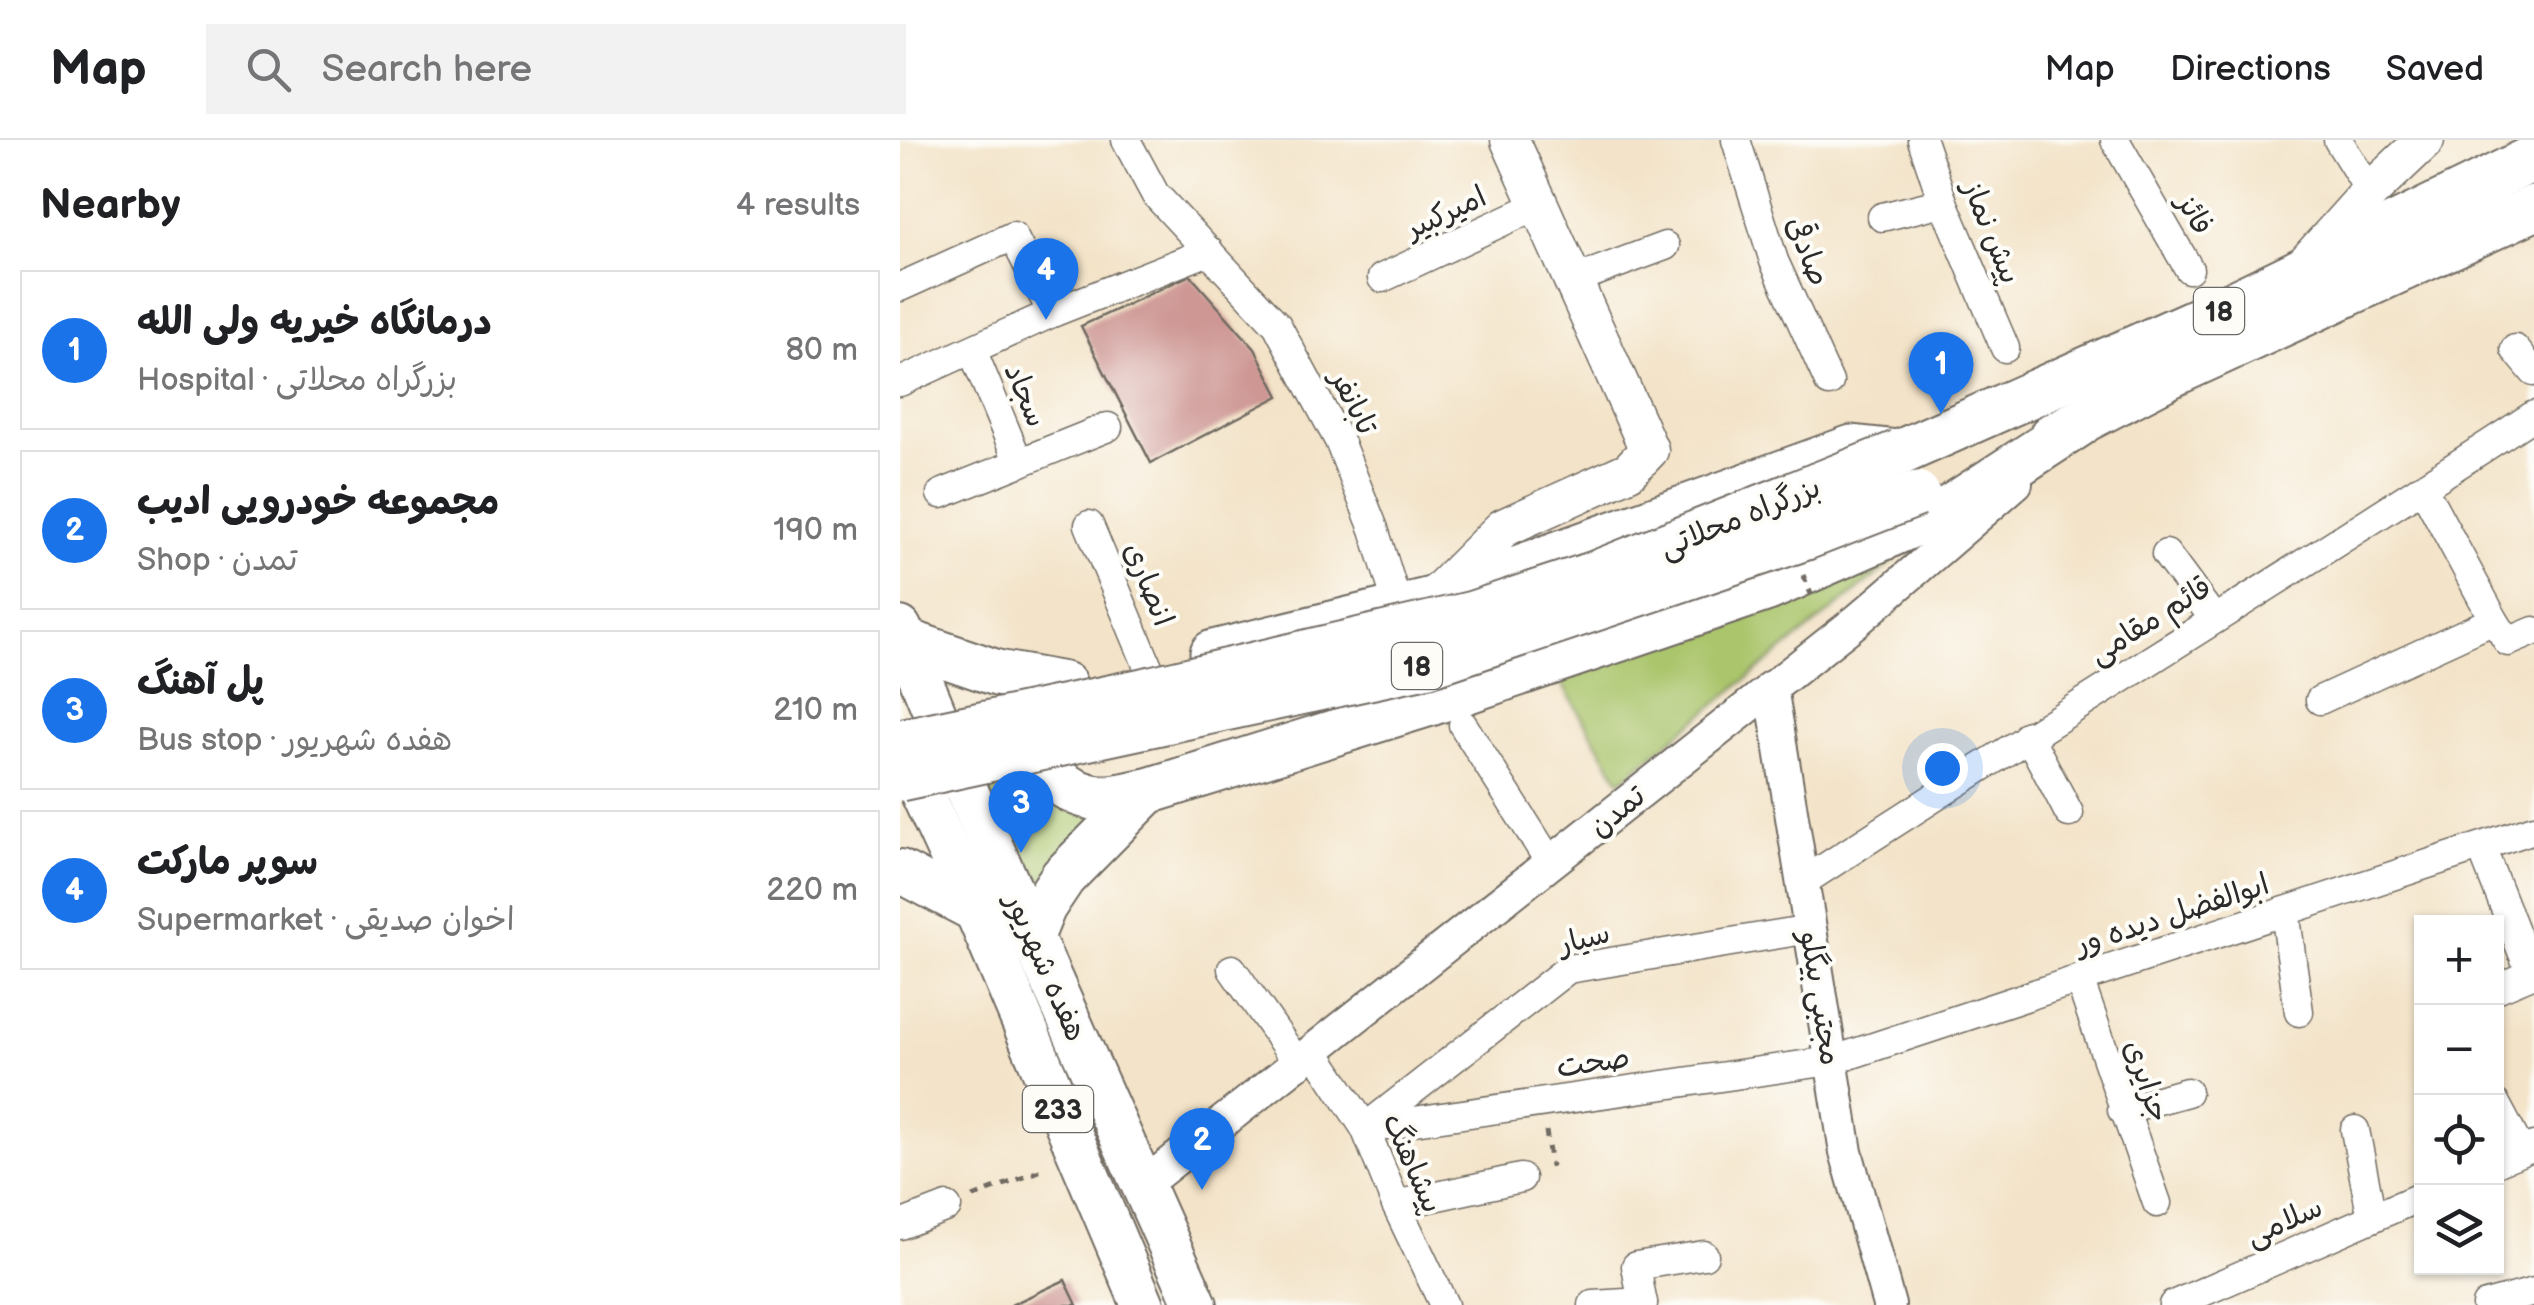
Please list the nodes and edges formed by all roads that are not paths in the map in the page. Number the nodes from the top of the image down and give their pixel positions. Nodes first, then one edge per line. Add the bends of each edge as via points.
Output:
1 (1126, 140) edge
2 (1510, 140) edge
3 (1736, 140) edge
4 (1922, 140) edge
5 (2115, 140) edge
6 (2338, 140) edge
7 (2425, 140) edge
8 (2534, 158) edge
9 (2370, 192) junction
10 (1943, 202) junction
11 (1538, 205) junction
12 (2534, 208) edge
13 (1882, 217) dead end
14 (1665, 246) dead end
15 (1210, 251) junction
16 (2188, 268) dead end
17 (2301, 270) junction
18 (1382, 278) dead end
19 (1571, 281) junction
20 (900, 286) edge
21 (1052, 313) junction
22 (2005, 348) dead end
23 (2515, 350) dead end
24 (972, 352) junction
25 (2534, 372) edge
26 (900, 382) edge
27 (1829, 382) dead end
28 (2534, 415) edge
29 (2080, 424) junction
30 (1108, 428) dead end
31 (1019, 463) junction
32 (1908, 474) junction
33 (2423, 488) junction
34 (941, 494) dead end
35 (1089, 525) dead end
36 (2166, 554) dead end
37 (1414, 603) junction
38 (2214, 618) junction
39 (2494, 620) junction
40 (2534, 631) edge
41 (903, 635) edge
42 (1149, 668) junction
43 (1064, 685) junction
44 (1771, 687) junction
45 (2320, 700) dead end
46 (1463, 725) dead end
47 (2028, 735) junction
48 (900, 744) edge
49 (900, 778) edge
50 (1148, 791) junction
51 (2069, 814) dead end
52 (2534, 829) edge
53 (2481, 847) junction
54 (1551, 864) junction
55 (900, 871) edge
56 (1803, 882) junction
57 (2284, 911) junction
58 (976, 912) junction
59 (1810, 929) junction
60 (1032, 934) junction
61 (1232, 969) dead end
62 (2533, 973) edge
63 (2078, 979) junction
64 (2504, 986) edge
65 (2299, 1012) dead end
66 (1307, 1059) junction
67 (1831, 1060) junction
68 (2187, 1092) dead end
69 (2122, 1110) junction
70 (2504, 1123) edge
71 (1365, 1128) junction
72 (2355, 1130) dead end
73 (2517, 1153) edge
74 (1521, 1178) dead end
75 (1144, 1185) junction
76 (2414, 1200) edge
77 (2156, 1203) dead end
78 (1396, 1206) junction
79 (947, 1207) road end
80 (2372, 1218) junction
81 (900, 1225) edge
82 (1704, 1255) dead end
83 (2534, 1292) edge
84 (1643, 1304) edge
85 (1144, 1305) edge
86 (1196, 1305) edge
87 (1444, 1305) edge
88 (1593, 1305) edge
89 (1889, 1305) edge
90 (2173, 1305) edge
91 (2486, 1305) edge

1 - 15 street, تابانفر via 1154,194
2 - 11 main road
3 - 27 street, صادقی via 1774,261
4 - 10 street, پیش نماز
5 - 16 street, فائز
6 - 9 street
7 - 9 main road
8 - 17 highway, بزرگراه محلاتی / 18
9 - 17 main road
10 - 13 street
10 - 22 street, پیش نماز
11 - 18 street, امیرکبیر
11 - 19 main road
12 - 29 highway, بزرگراه محلاتی / 18 via 2172,374
14 - 19 street
15 - 21 street
15 - 37 street, تابانفر via 1277,325
17 - 32 highway, بزرگراه محلاتی / 18
19 - 37 main road via 1649,450 1629,471 1503,528
20 - 21 street via 1013,236
21 - 24 street
23 - 25 street
24 - 26 street
24 - 31 street, سجاد
28 - 33 street, قائم مقامی
29 - 32 highway, بزرگراه محلاتی / 18
29 - 44 street, تمدن
29 - 50 highway via 1950,508 1768,588
30 - 31 street, سجاد
31 - 34 street, سجاد
32 - 37 highway via 1852,448
32 - 48 highway, بزرگراه محلاتی / 18, bridge via 1473,614
32 - 49 highway, بزرگراه محلاتی / 18, bridge via 1806,537 1429,664
33 - 38 street, قائم مقامی
33 - 39 street
35 - 42 street, انصاری
36 - 38 street
37 - 42 highway
38 - 47 street, قائم مقامی
39 - 40 street via 2508,642
39 - 45 street
41 - 43 highway via 997,673
41 - 60 main road, هفده شهریور / 233
42 - 43 highway
43 - 50 highway via 1036,701 1027,716 1026,738 1042,764 1087,795
44 - 54 street, تمدن
44 - 56 street, مجتبی بیگلو
46 - 54 street
47 - 51 street
47 - 56 street, قائم مقامی
48 - 58 main road, هفده شهریور / 233
50 - 60 highway via 1063,877
52 - 53 street, ابوالفضل دیده ور
53 - 57 street, ابوالفضل دیده ور
53 - 62 street
54 - 66 street, تمدن
55 - 58 main road
56 - 59 street, مجتبی بیگلو
57 - 63 street, ابوالفضل دیده ور
57 - 65 street
58 - 85 main road, هفده شهریور / 233
59 - 67 street, مجتبی بیگلو
59 - 71 street, سیار via 1568,969
60 - 75 main road, هفده شهریور / 233
61 - 66 street, پیشاهنگ
62 - 64 street
63 - 67 street, ابوالفضل دیده ور
63 - 69 street, جزایری
66 - 71 street, پیشاهنگ
66 - 75 street, تمدن
67 - 71 street, صحت
67 - 89 street, مجتبی بیگلو via 1846,1152
68 - 69 street
69 - 77 street, جزایری
70 - 73 street
71 - 78 street, پیشاهنگ
72 - 80 street
74 - 78 street
75 - 86 main road, هفده شهریور / 233
76 - 80 street, سلامی
78 - 87 street, پیشاهنگ
79 - 81 street
80 - 90 street, سلامی
82 - 84 street via 1636,1266
83 - 91 street
84 - 88 street

